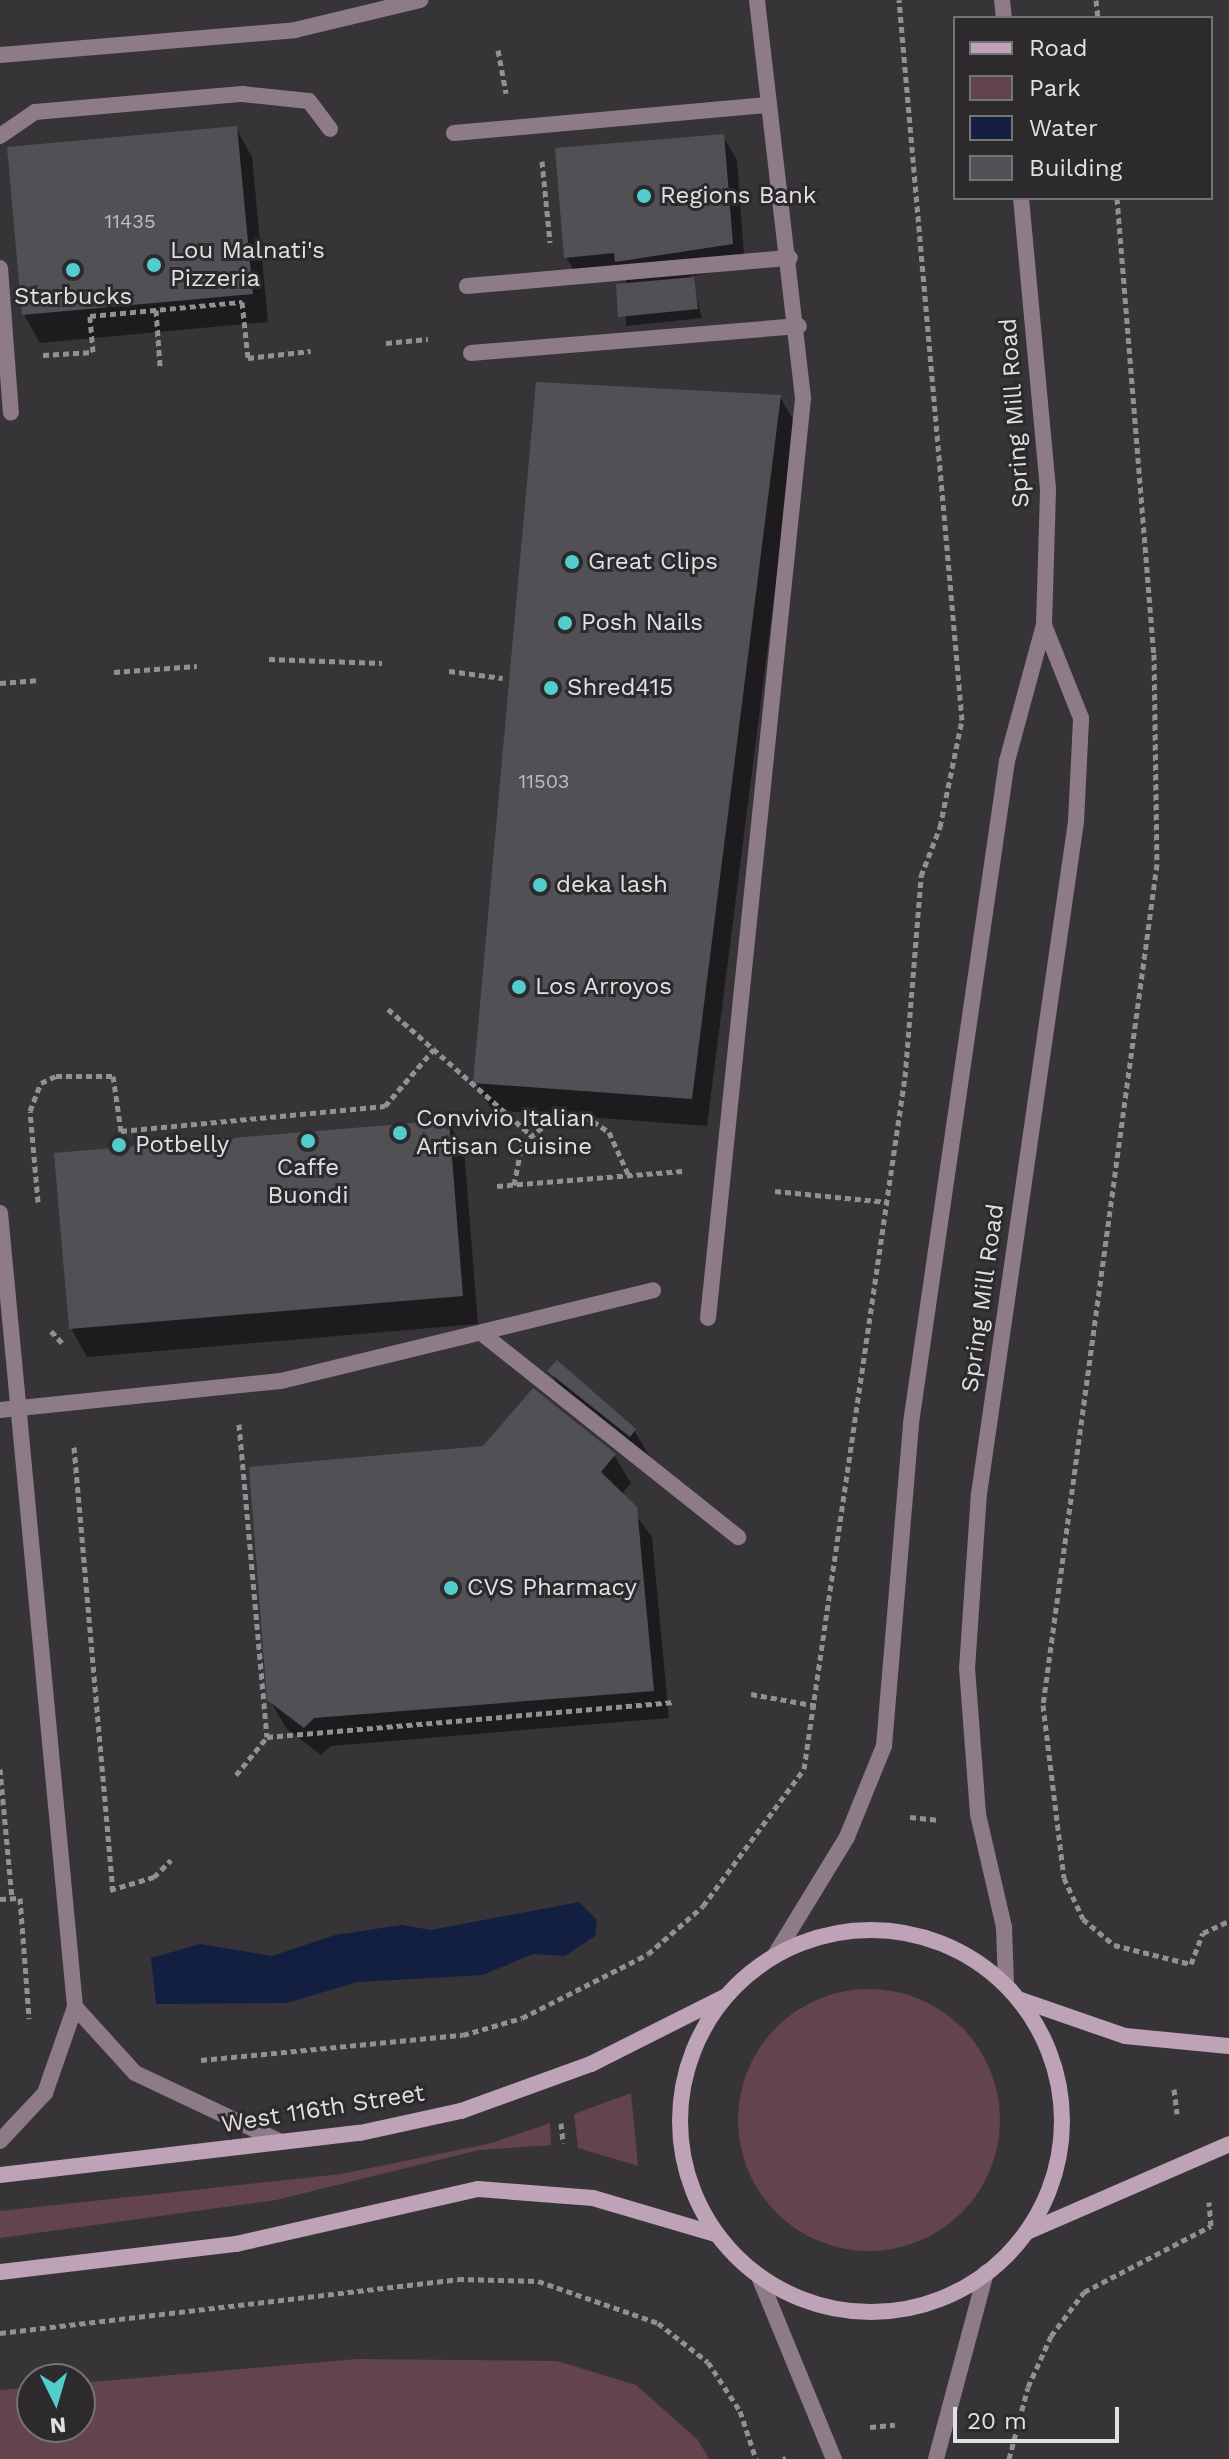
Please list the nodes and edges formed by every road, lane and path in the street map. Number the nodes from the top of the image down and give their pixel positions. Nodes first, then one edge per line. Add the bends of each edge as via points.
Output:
1 (420, 0) edge
2 (757, 0) edge
3 (899, 0) edge
4 (498, 50) dead end
5 (0, 55) edge
6 (508, 105) dead end
7 (767, 105) junction
8 (330, 129) dead end
9 (454, 133) dead end
10 (0, 136) edge
11 (526, 155) dead end
12 (1021, 200) edge
13 (1117, 200) edge
14 (539, 245) dead end
15 (790, 258) junction
16 (0, 268) edge
17 (467, 286) dead end
18 (156, 310) junction
19 (799, 326) junction
20 (428, 339) dead end
21 (386, 343) dead end
22 (311, 351) dead end
23 (471, 353) dead end
24 (28, 357) dead end
25 (160, 366) dead end
26 (11, 413) dead end
27 (1044, 625) junction
28 (269, 659) dead end
29 (382, 663) dead end
30 (197, 666) dead end
31 (449, 671) dead end
32 (114, 672) dead end
33 (503, 678) dead end
34 (40, 680) dead end
35 (0, 683) edge
36 (388, 1009) dead end
37 (434, 1049) junction
38 (530, 1134) junction
39 (682, 1171) dead end
40 (629, 1176) junction
41 (514, 1185) junction
42 (497, 1186) dead end
43 (775, 1191) dead end
44 (887, 1202) junction
45 (0, 1213) edge
46 (39, 1220) dead end
47 (653, 1290) dead end
48 (48, 1313) dead end
49 (708, 1318) dead end
50 (484, 1335) junction
51 (62, 1343) dead end
52 (20, 1409) junction
53 (0, 1410) edge
54 (239, 1424) dead end
55 (74, 1447) dead end
56 (738, 1537) dead end
57 (751, 1694) dead end
58 (674, 1702) dead end
59 (818, 1706) junction
60 (267, 1737) junction
61 (0, 1769) edge
62 (236, 1775) dead end
63 (910, 1817) dead end
64 (937, 1820) dead end
65 (171, 1860) dead end
66 (113, 1889) junction
67 (12, 1898) junction
68 (0, 1899) edge
69 (103, 1906) dead end
70 (1229, 1921) edge
71 (775, 1955) junction
72 (1006, 1984) junction
73 (725, 1997) junction
74 (1021, 2000) junction
75 (75, 2007) junction
76 (29, 2033) dead end
77 (1229, 2046) edge
78 (135, 2073) junction
79 (1174, 2089) dead end
80 (1177, 2114) dead end
81 (561, 2123) dead end
82 (0, 2141) edge
83 (281, 2142) junction
84 (563, 2143) dead end
85 (1229, 2144) edge
86 (0, 2175) edge
87 (1209, 2202) dead end
88 (1027, 2232) junction
89 (715, 2234) junction
90 (0, 2272) edge
91 (986, 2273) junction
92 (760, 2279) junction
93 (0, 2333) edge
94 (895, 2425) dead end
95 (870, 2427) dead end
96 (756, 2459) edge
97 (834, 2459) edge
98 (936, 2459) edge
99 (1009, 2459) edge

1 - 5 street via 295,30
2 - 7 street
3 - 44 path via 962,720 921,876
4 - 6 path
7 - 9 street
7 - 15 street
8 - 10 street via 309,101 242,94 35,112
11 - 14 path via 541,154 550,244
12 - 27 street, Spring Mill Road via 1048,489
13 - 70 path via 1154,654 1157,864 1043,1705 1064,1878 1083,1919 1114,1945 1191,1964 1203,1933
15 - 17 street
15 - 19 street
16 - 26 street
18 - 22 path via 242,302 248,358
18 - 24 path via 90,316 93,352
18 - 25 path
19 - 23 street
19 - 49 street via 803,398
20 - 21 path
27 - 71 street, Spring Mill Road via 1007,761 911,1423 884,1746 854,1824
27 - 72 street, Spring Mill Road via 1081,718 1076,822 979,1494 967,1669 973,1772 1004,1927
28 - 29 path
30 - 32 path
31 - 33 path
34 - 35 path
36 - 37 path
37 - 38 path
37 - 46 path via 385,1106 121,1131 113,1076 56,1076 41,1083 30,1111
38 - 40 path via 555,1117 593,1121 623,1151
38 - 41 path via 515,1163
39 - 40 path
40 - 41 path
41 - 42 path
43 - 44 path
44 - 59 path
45 - 52 street
47 - 50 street
48 - 51 path
50 - 52 street via 281,1381
50 - 56 street
52 - 53 street
52 - 75 street
54 - 60 path
55 - 66 path
57 - 59 path
58 - 60 path
59 - 78 path via 804,1769 703,1906 648,1954 522,2018 463,2035 326,2045
60 - 62 path
61 - 67 path
63 - 64 path
65 - 66 path via 154,1877
66 - 69 path via 101,1890
67 - 68 path
67 - 76 path via 20,1898
71 - 72 main road via 821,1936 908,1934 967,1954
71 - 73 main road
72 - 74 main road
73 - 83 main road, West 116th Street via 591,2064 461,2111
73 - 89 main road via 697,2040 681,2088 685,2164
74 - 77 main road via 1125,2036
74 - 88 main road via 1053,2060 1064,2114 1050,2194
75 - 78 street
75 - 82 street via 45,2093
78 - 83 street
79 - 80 path
81 - 84 path
83 - 86 main road, West 116th Street
85 - 88 main road
87 - 99 path via 1211,2226 1084,2292 1051,2336 1028,2387
88 - 91 main road
89 - 90 main road via 593,2198 478,2189 236,2244
89 - 92 main road
91 - 92 main road via 956,2294 908,2310 856,2313 806,2302
91 - 98 street
92 - 97 street
93 - 96 path via 458,2279 538,2281 658,2323 708,2362 740,2411
94 - 95 path

